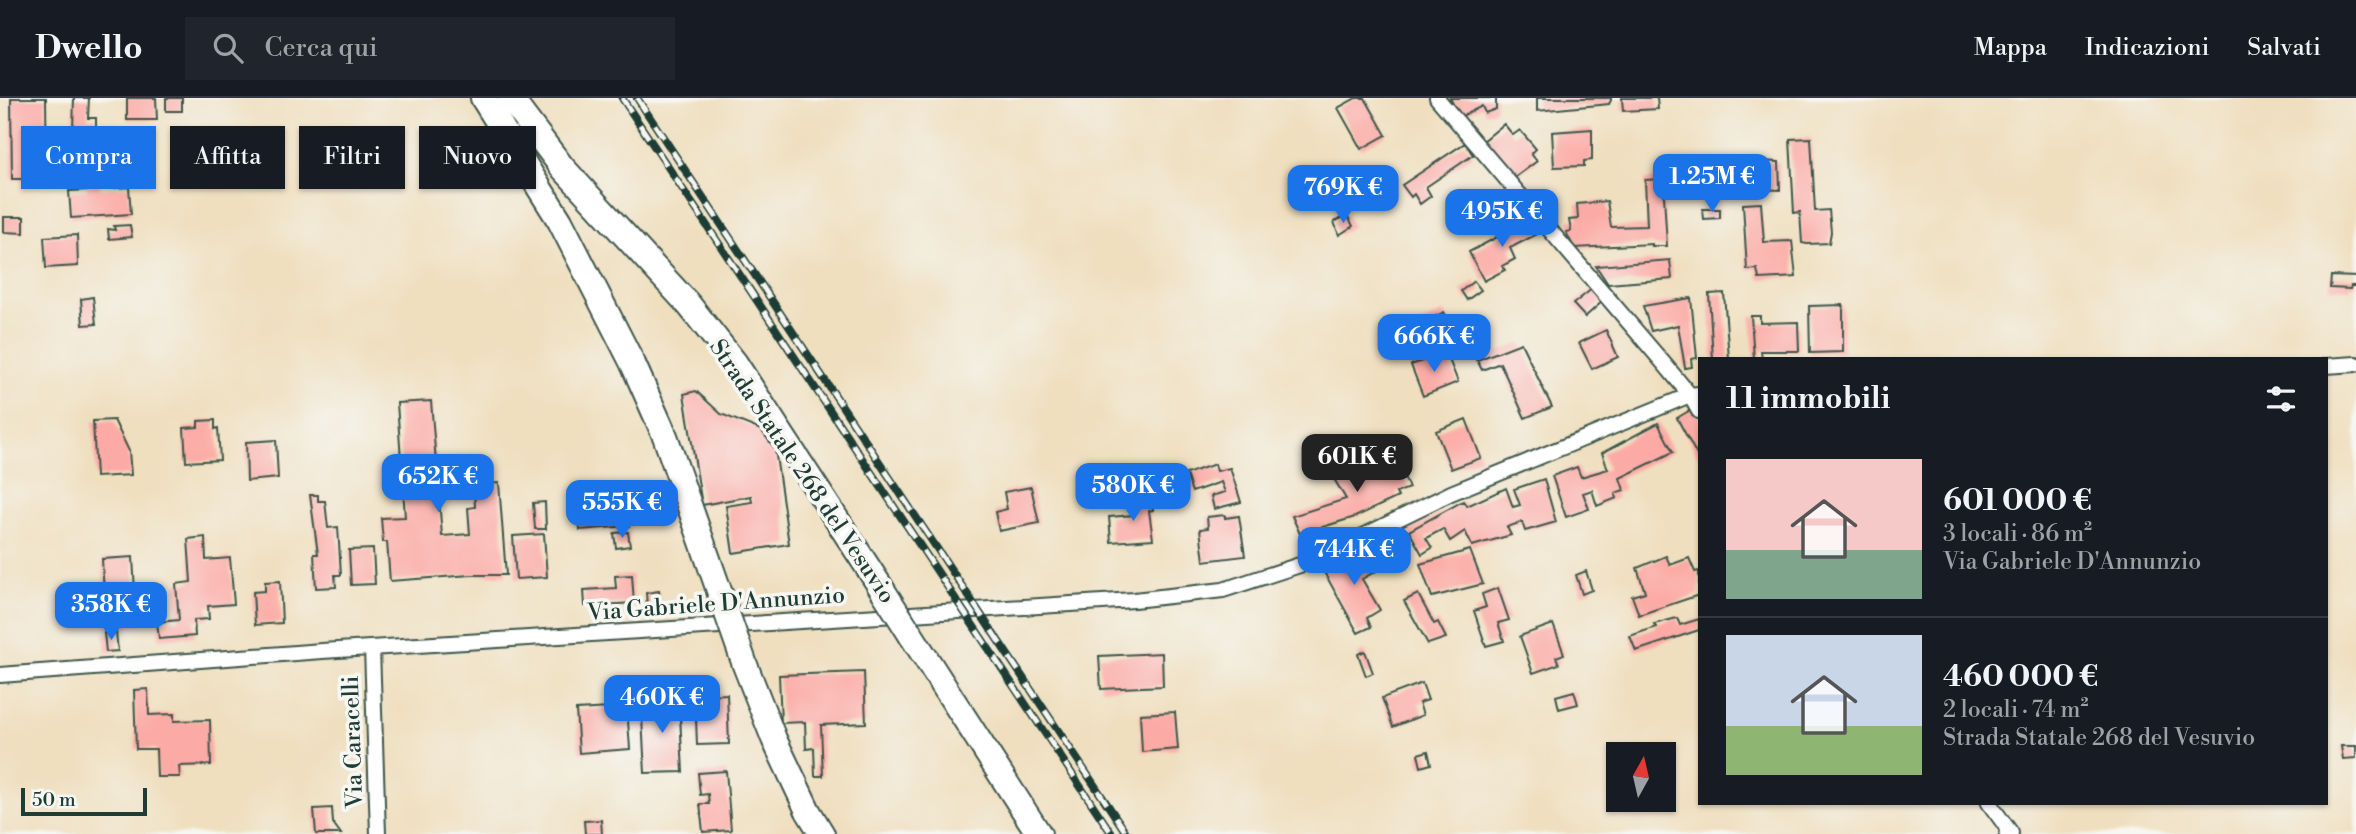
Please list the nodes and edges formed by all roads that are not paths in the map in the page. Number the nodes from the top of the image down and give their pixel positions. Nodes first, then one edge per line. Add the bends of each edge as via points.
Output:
1 (484, 98) edge
2 (510, 98) edge
3 (1437, 98) edge
4 (2356, 364) edge
5 (2328, 366) edge
6 (1695, 395) edge
7 (372, 648) junction
8 (0, 675) edge
9 (1990, 805) edge
10 (378, 834) edge
11 (822, 834) edge
12 (1039, 834) edge
13 (2007, 834) edge

1 - 11 highway, bridge via 560,221 633,364 665,436 774,739
2 - 12 highway, Strada Statale 268 del Vesuvio, bridge via 562,167 735,363
3 - 6 street
4 - 5 street
6 - 7 street, Via Gabriele D'Annunzio via 1451,493 1312,561 1223,590 1134,600
7 - 8 street, Via Gabriele D'Annunzio
7 - 10 street, Via Caracelli
9 - 13 street via 2011,833

